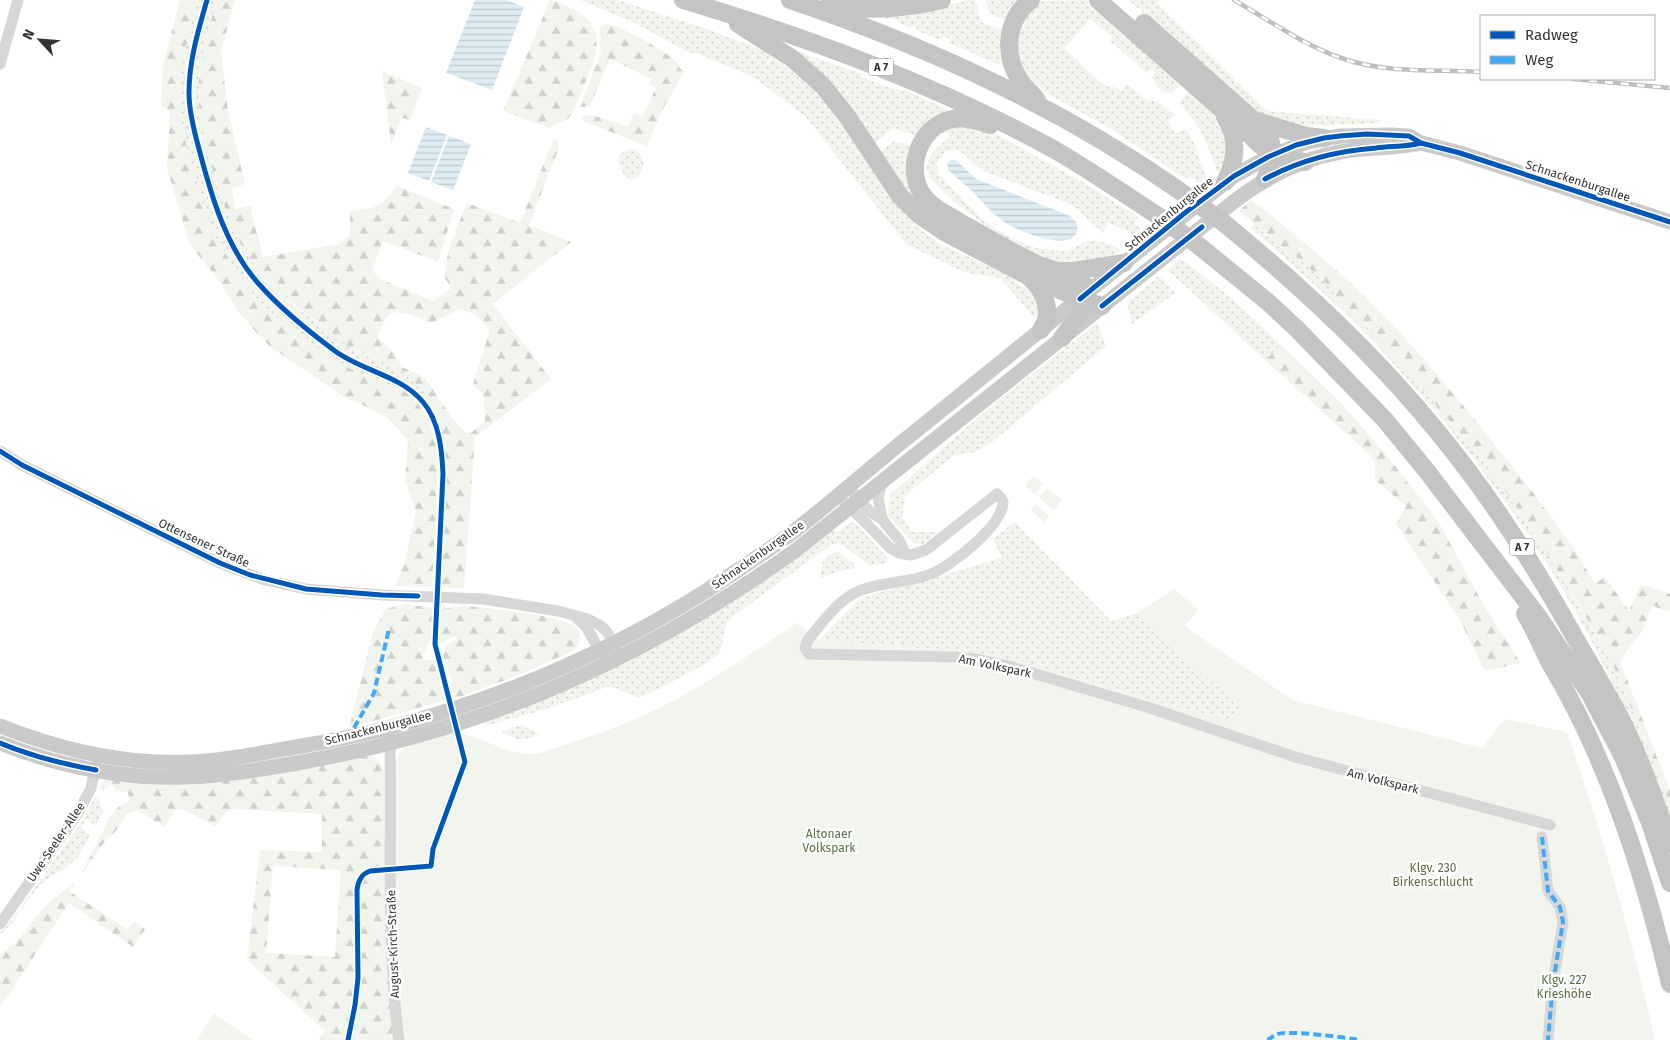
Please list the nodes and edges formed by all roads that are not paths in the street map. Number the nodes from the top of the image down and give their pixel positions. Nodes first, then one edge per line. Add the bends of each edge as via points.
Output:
1 (18, 0) edge
2 (683, 0) edge
3 (942, 0) edge
4 (1031, 0) edge
5 (1098, 0) edge
6 (1117, 0) edge
7 (792, 1) edge
8 (714, 10) junction
9 (0, 64) edge
10 (1219, 108) junction
11 (1048, 110) junction
12 (1257, 121) junction
13 (1324, 138) junction
14 (1040, 142) junction
15 (1421, 143) junction
16 (1273, 154) junction
17 (1304, 162) junction
18 (1265, 179) junction
19 (1225, 182) junction
20 (1670, 222) edge
21 (1124, 263) junction
22 (1056, 271) junction
23 (1026, 275) junction
24 (1084, 298) junction
25 (1102, 306) junction
26 (1042, 330) junction
27 (1062, 338) junction
28 (0, 451) edge
29 (882, 482) junction
30 (843, 491) junction
31 (855, 504) junction
32 (882, 519) junction
33 (1470, 527) junction
34 (905, 554) junction
35 (576, 616) junction
36 (614, 643) junction
37 (598, 650) junction
38 (614, 661) junction
39 (0, 726) edge
40 (386, 728) junction
41 (0, 743) edge
42 (390, 744) junction
43 (98, 754) junction
44 (96, 770) junction
45 (1550, 825) dead end
46 (1542, 837) dead end
47 (1670, 844) edge
48 (1670, 883) edge
49 (0, 924) edge
50 (1670, 984) edge
51 (399, 1040) edge
52 (1548, 1040) edge

1 - 9 street
2 - 8 highway, A 7
3 - 7 highway via 918,5 849,9
4 - 11 highway via 1014,22 1009,54 1021,82
5 - 10 highway
6 - 12 highway
7 - 11 highway, A 7 via 950,61
8 - 14 highway, A 7 via 799,37 915,81
8 - 23 highway via 780,50 823,86 911,209 946,233
10 - 16 highway via 1263,149
10 - 19 highway via 1232,129 1234,142 1231,169
11 - 47 highway, A 7, bridge via 1119,150 1187,196 1262,254 1342,327 1436,430 1473,476 1552,595 1622,721 1644,770
12 - 13 highway
12 - 16 highway via 1271,140
13 - 15 main road, Schnackenburgallee via 1390,134 1409,136
13 - 16 main road, Schnackenburgallee
14 - 22 highway via 977,120 952,119 935,126 920,144 914,164 918,187 926,200 1021,256
14 - 33 highway, A 7, bridge via 1161,218 1268,302 1356,389
15 - 17 main road, Schnackenburgallee via 1340,152
15 - 20 main road, Schnackenburgallee
16 - 17 highway
16 - 18 highway
16 - 19 main road, Schnackenburgallee
17 - 18 main road, Schnackenburgallee
18 - 25 main road, Schnackenburgallee
19 - 21 main road, Schnackenburgallee
21 - 22 highway
21 - 24 main road, Schnackenburgallee
22 - 24 highway via 1082,282
23 - 24 highway
23 - 26 highway via 1038,287 1046,303 1047,319
24 - 25 highway
24 - 26 main road, Schnackenburgallee
24 - 27 highway via 1074,322
25 - 27 main road, Schnackenburgallee
26 - 30 main road, Schnackenburgallee
27 - 29 main road, Schnackenburgallee
28 - 35 street, Ottensener Straße via 212,560 265,580 344,593 483,599
29 - 31 main road, Schnackenburgallee
29 - 32 street via 878,497
30 - 31 street
30 - 36 main road, Schnackenburgallee via 790,534 729,576
31 - 32 street
31 - 34 street via 890,548
31 - 38 main road, Schnackenburgallee via 726,599
32 - 34 street via 899,540
33 - 48 highway, A 7 via 1568,659 1605,720 1634,780
33 - 50 highway via 1530,622 1578,713 1610,787 1653,912
34 - 45 street, Am Volkspark via 926,550 998,494 1002,499 1001,513 990,529 955,560 929,575 870,588 846,599 808,640 807,651 813,655 955,657 1012,667 1150,708 1295,757
35 - 36 street, Ottensener Straße via 593,621 607,632
35 - 37 street via 587,628
36 - 37 main road, Schnackenburgallee
36 - 38 street
37 - 38 street
37 - 40 main road, Schnackenburgallee via 486,697
38 - 42 main road, Schnackenburgallee via 554,689 477,718
39 - 43 main road, Schnackenburgallee via 57,745
40 - 42 street, August-Kirch-Straße
40 - 43 main road, Schnackenburgallee via 328,742 201,761 144,761
41 - 44 main road, Schnackenburgallee via 60,763
42 - 44 main road, Schnackenburgallee via 278,766 203,776 166,777
42 - 51 street, August-Kirch-Straße via 392,954
43 - 44 street, Uwe-Seeler-Allee
44 - 49 street, Uwe-Seeler-Allee via 78,813
46 - 52 street via 1548,891 1560,907 1563,922

